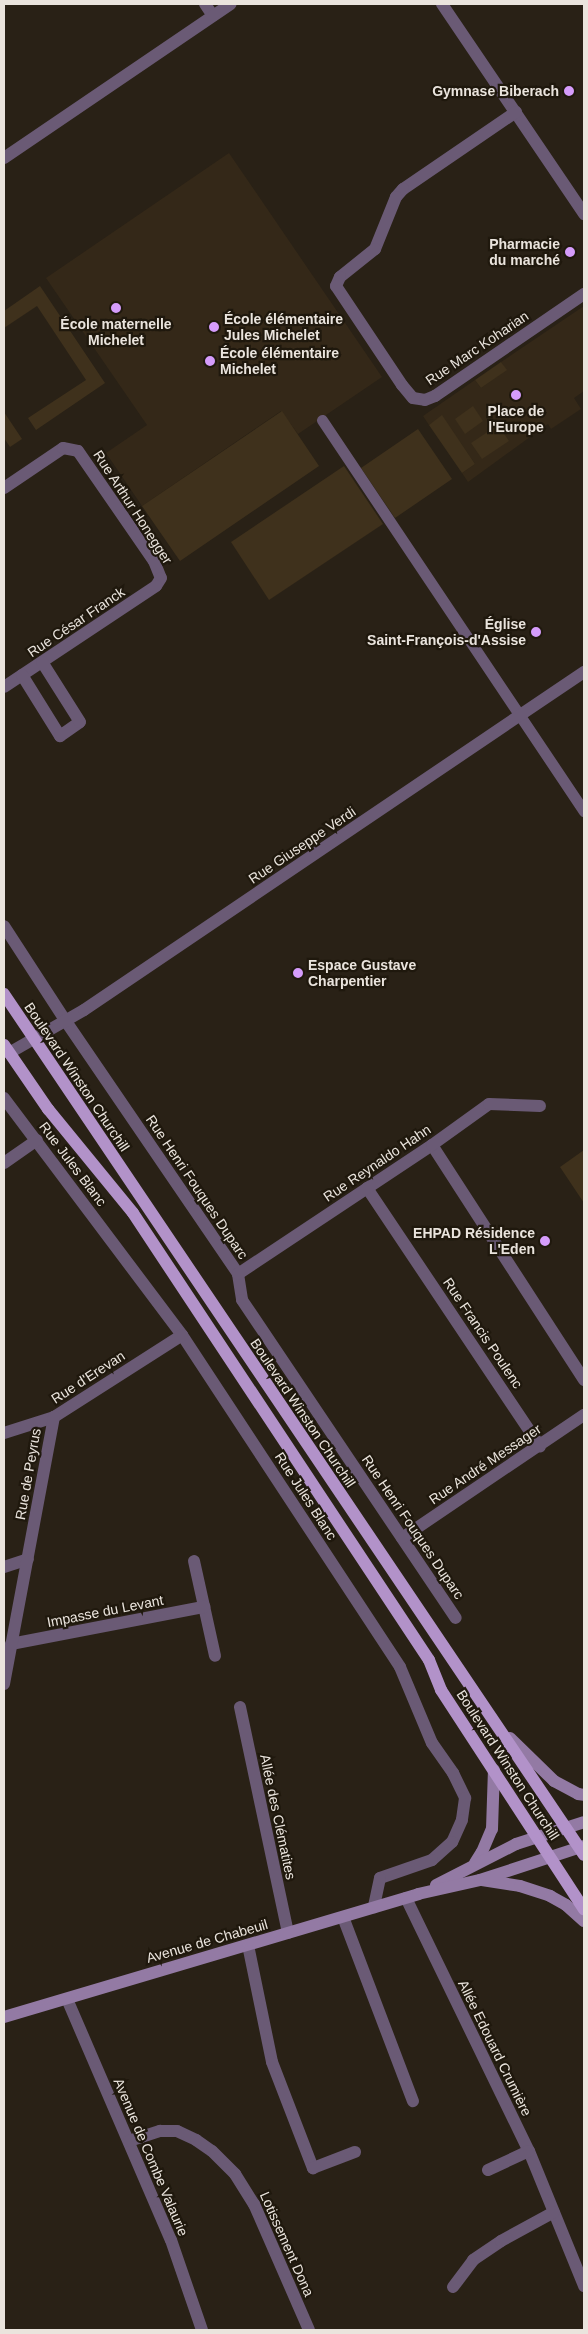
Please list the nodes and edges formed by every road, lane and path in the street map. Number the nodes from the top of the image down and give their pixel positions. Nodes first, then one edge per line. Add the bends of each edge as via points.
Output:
1 (205, 4) edge
2 (231, 4) edge
3 (442, 4) edge
4 (213, 16) junction
5 (516, 112) junction
6 (4, 158) edge
7 (580, 197) edge
8 (584, 214) edge
9 (584, 294) edge
10 (322, 420) dead end
11 (4, 488) edge
12 (161, 578) joint
13 (42, 662) junction
14 (584, 672) edge
15 (22, 675) junction
16 (4, 687) edge
17 (520, 716) junction
18 (584, 812) edge
19 (4, 926) edge
20 (4, 994) edge
21 (65, 1020) junction
22 (34, 1039) junction
23 (6, 1049) edge
24 (4, 1098) edge
25 (540, 1106) dead end
26 (37, 1140) junction
27 (432, 1145) junction
28 (4, 1163) edge
29 (367, 1188) junction
30 (238, 1274) junction
31 (182, 1335) junction
32 (584, 1380) edge
33 (584, 1415) edge
34 (54, 1417) junction
35 (4, 1433) edge
36 (540, 1446) junction
37 (402, 1538) junction
38 (28, 1559) junction
39 (194, 1560) dead end
40 (4, 1567) edge
41 (204, 1607) junction
42 (456, 1618) dead end
43 (11, 1644) junction
44 (215, 1656) dead end
45 (4, 1684) edge
46 (240, 1707) dead end
47 (501, 1729) junction
48 (494, 1770) junction
49 (584, 1795) edge
50 (584, 1822) edge
51 (567, 1828) junction
52 (537, 1837) junction
53 (583, 1849) edge
54 (550, 1857) junction
55 (472, 1866) junction
56 (480, 1880) junction
57 (412, 1896) junction
58 (374, 1908) junction
59 (584, 1909) edge
60 (343, 1917) junction
61 (584, 1921) edge
62 (288, 1933) junction
63 (248, 1945) junction
64 (67, 1999) junction
65 (4, 2017) edge
66 (414, 2101) dead end
67 (129, 2141) junction
68 (355, 2152) dead end
69 (529, 2152) junction
70 (488, 2170) dead end
71 (554, 2212) junction
72 (584, 2286) edge
73 (453, 2287) dead end
74 (202, 2330) edge
75 (308, 2330) edge

1 - 4 street
2 - 4 street
3 - 5 street
4 - 6 street
5 - 7 street
5 - 9 street, Rue Marc Koharian via 402,189 375,249 340,277 336,286 402,386 413,398 425,400
7 - 8 street
10 - 17 street
11 - 12 street, Rue Arthur Honegger via 63,448 78,451 154,561
12 - 13 street, Rue César Franck via 156,586
13 - 15 street, Rue César Franck
13 - 15 street via 80,722 60,736
14 - 17 street, Rue Giuseppe Verdi
15 - 16 street, Rue César Franck
17 - 18 street
17 - 21 street, Rue Giuseppe Verdi
19 - 21 street, Rue Henri Fouques Duparc
20 - 22 main road, Boulevard Winston Churchill
21 - 22 street, Rue Giuseppe Verdi
21 - 30 street, Rue Henri Fouques Duparc
22 - 23 street, Rue Giuseppe Verdi
22 - 47 main road, Boulevard Winston Churchill
23 - 48 main road, Boulevard Winston Churchill via 48,1109 133,1213 429,1660 441,1690
24 - 26 street, Rue Jules Blanc
25 - 27 street, Rue Reynaldo Hahn via 489,1104
26 - 28 street
26 - 31 street, Rue Jules Blanc
27 - 29 street, Rue Reynaldo Hahn
27 - 32 street
29 - 30 street, Rue Reynaldo Hahn
29 - 36 street, Rue Francis Poulenc
30 - 37 street, Rue Henri Fouques Duparc via 242,1300
31 - 34 street, Rue d'Erevan
31 - 58 street, Rue Jules Blanc via 400,1667 429,1736 465,1798 462,1820 452,1842 432,1860 380,1878
33 - 36 street, Rue André Messager
34 - 35 street, Rue d'Erevan
34 - 38 street, Rue de Peyrus
36 - 37 street, Rue André Messager
37 - 42 street, Rue Henri Fouques Duparc
38 - 40 street
38 - 43 street, Rue de Peyrus
39 - 41 street
41 - 43 street, Impasse du Levant
41 - 44 street
43 - 45 street, Rue de Peyrus
46 - 62 street, Allée des Clématites
47 - 49 main road via 554,1781
47 - 51 main road, Boulevard Winston Churchill
48 - 52 main road, Boulevard Winston Churchill
48 - 55 main road via 492,1829
50 - 51 main road, Avenue de Chabeuil
51 - 52 main road, Avenue de Chabeuil
51 - 53 main road, Boulevard Winston Churchill
52 - 54 main road, Boulevard Winston Churchill
52 - 55 main road, Avenue de Chabeuil
53 - 54 main road, Avenue de Chabeuil
54 - 56 main road, Avenue de Chabeuil
54 - 59 main road, Boulevard Winston Churchill
55 - 57 main road, Avenue de Chabeuil
56 - 57 main road, Avenue de Chabeuil
56 - 61 main road, Avenue de Chabeuil via 520,1886 550,1896
57 - 58 main road, Avenue de Chabeuil
57 - 69 street, Allée Edouard Crumière
58 - 60 main road, Avenue de Chabeuil
60 - 62 main road, Avenue de Chabeuil
60 - 66 street
62 - 63 main road, Avenue de Chabeuil
63 - 64 main road, Avenue de Chabeuil
63 - 68 street via 272,2062 313,2168
64 - 65 main road, Avenue de Chabeuil
64 - 67 street, Avenue de Combe Valaurie
67 - 74 street, Avenue de Combe Valaurie via 171,2240
67 - 75 street, Lotissement Dona via 160,2131 177,2131 212,2151 235,2174 254,2204
69 - 70 street
69 - 71 street, Allée Edouard Crumière
71 - 72 street, Allée Edouard Crumière
71 - 73 street via 473,2260

